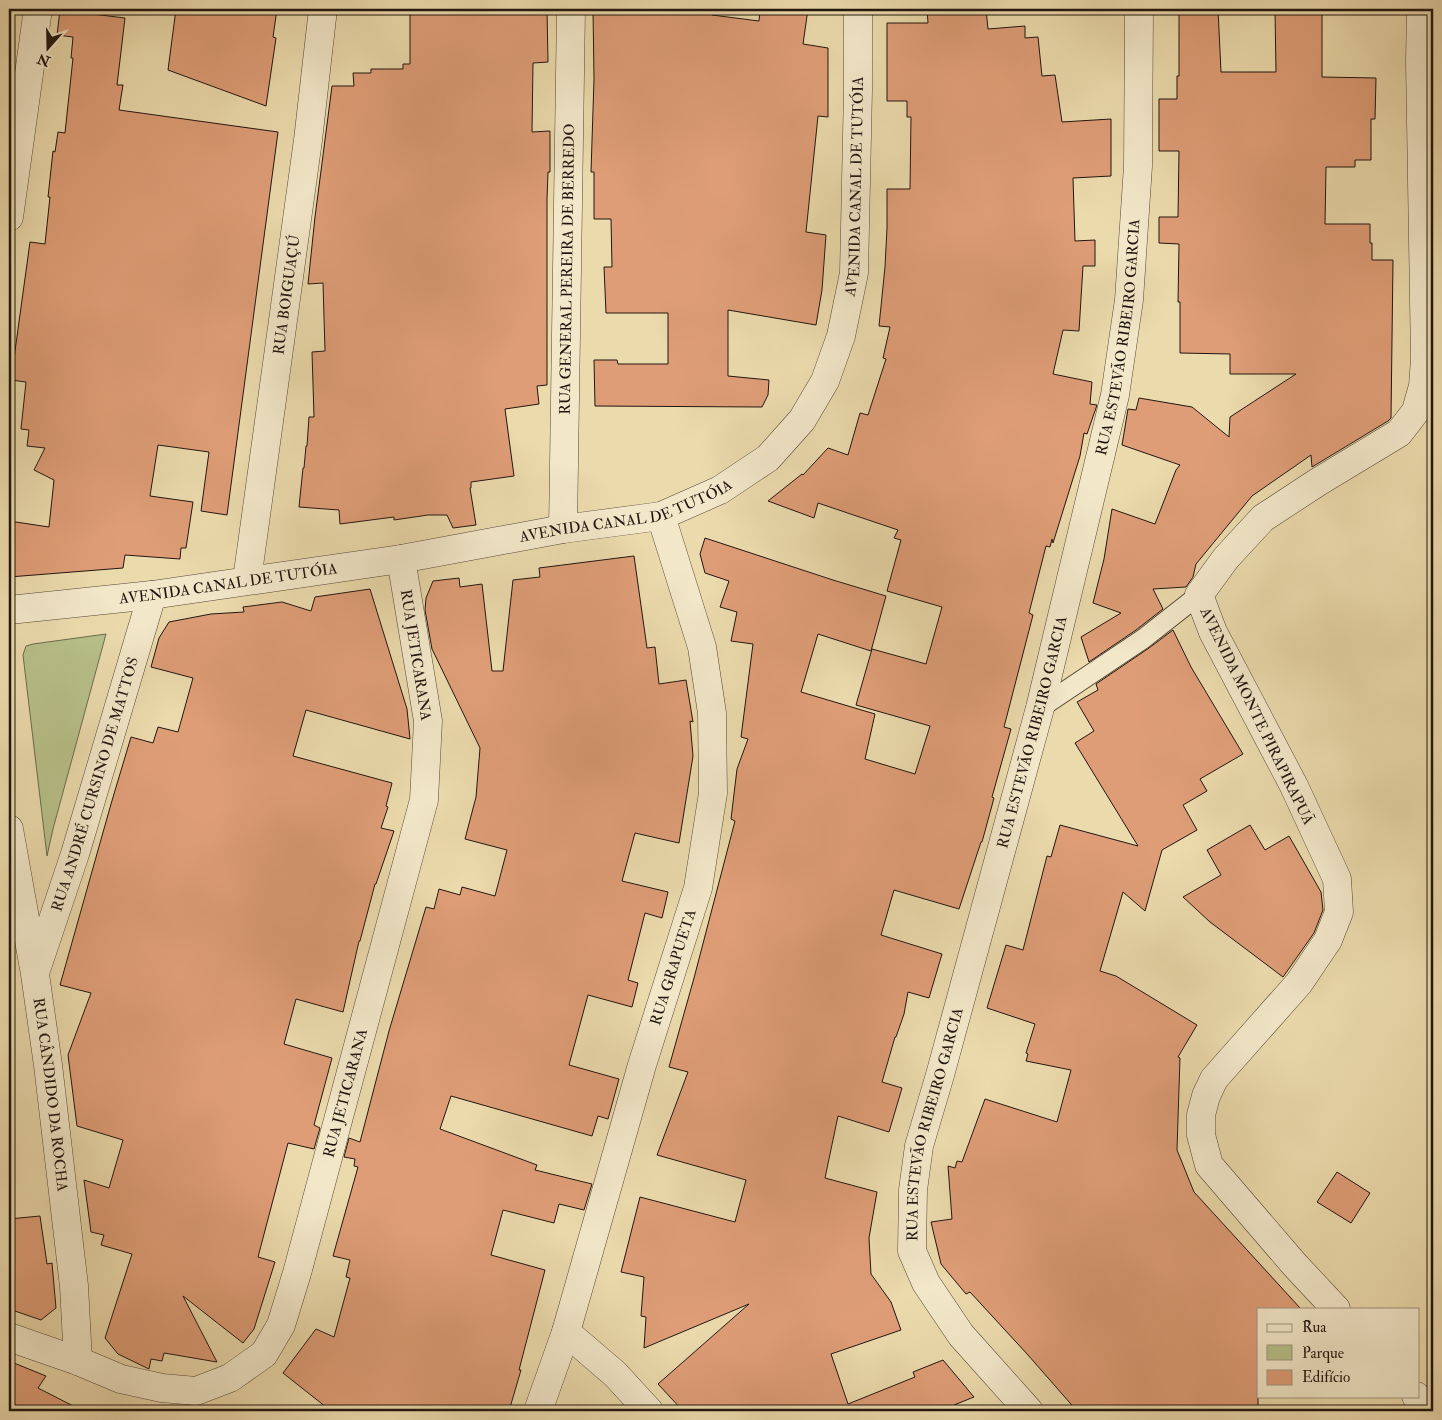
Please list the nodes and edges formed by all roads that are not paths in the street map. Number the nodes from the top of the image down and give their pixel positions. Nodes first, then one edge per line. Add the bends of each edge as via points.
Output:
1 (38, 9) edge
2 (323, 9) edge
3 (571, 9) edge
4 (858, 9) edge
5 (1420, 9) edge
6 (1135, 13) edge
7 (1426, 61) edge
8 (9, 217) edge
9 (661, 516) junction
10 (563, 529) junction
11 (401, 559) junction
12 (247, 580) junction
13 (1199, 594) junction
14 (152, 595) junction
15 (9, 610) edge
16 (1040, 708) junction
17 (9, 829) edge
18 (35, 974) junction
19 (1335, 1308) edge
20 (566, 1332) junction
21 (9, 1337) edge
22 (78, 1361) junction
23 (1418, 1398) edge
24 (538, 1411) edge
25 (649, 1411) edge
26 (1029, 1411) edge
27 (1430, 1411) edge

1 - 8 street
2 - 12 street, RUA BOIGUAÇÚ
3 - 10 street, RUA GENERAL PEREIRA DE BERREDO
4 - 9 street, AVENIDA CANAL DE TUTÓIA via 854,273 841,336 825,381 802,420 768,458 720,490
5 - 7 street, AVENIDA MONTE PIRAPIRAPUÃ
6 - 16 street, RUA ESTEVÃO RIBEIRO GARCIA via 1138,166 1129,300 1115,395
7 - 13 street, AVENIDA MONTE PIRAPIRAPUÃ via 1425,359 1423,386 1416,411 1399,433 1263,518 1226,558
9 - 10 street, AVENIDA CANAL DE TUTÓIA
9 - 20 street, RUA GRAPUETA via 702,647 712,713 713,792 698,888 642,1065
10 - 11 street, AVENIDA CANAL DE TUTÓIA
11 - 12 street, AVENIDA CANAL DE TUTÓIA
11 - 22 street, RUA JETICARANA via 428,721 424,800 281,1325 264,1354 230,1378 196,1391 121,1379
12 - 14 street, AVENIDA CANAL DE TUTÓIA
13 - 16 lane via 1143,639
13 - 19 street, AVENIDA MONTE PIRAPIRAPUÃ via 1213,632 1294,786 1337,879 1339,912 1328,940 1299,983 1214,1079 1201,1115 1201,1135 1209,1165
14 - 15 street, AVENIDA CANAL DE TUTÓIA
14 - 18 street, RUA ANDRÉ CURSINO DE MATTOS via 75,854
16 - 26 street, RUA ESTEVÃO RIBEIRO GARCIA via 920,1146 913,1190 912,1251 926,1283 961,1335
17 - 18 street, RUA CÂNDIDO DA ROCHA
18 - 22 street, RUA CÂNDIDO DA ROCHA via 74,1286
20 - 24 street, RUA GRAPUETA
20 - 25 street via 615,1374
21 - 22 street, RUA JETICARANA
23 - 27 street

